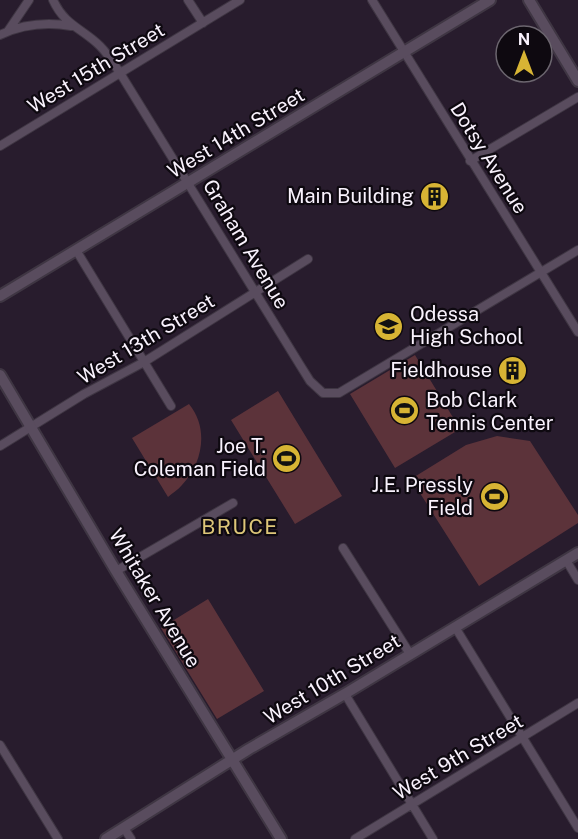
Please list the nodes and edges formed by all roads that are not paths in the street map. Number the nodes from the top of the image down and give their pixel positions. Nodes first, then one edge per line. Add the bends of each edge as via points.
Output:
1 (28, 0) edge
2 (53, 0) edge
3 (188, 0) edge
4 (240, 0) edge
5 (372, 0) edge
6 (490, 0) edge
7 (529, 0) edge
8 (202, 23) junction
9 (71, 26) junction
10 (8, 31) junction
11 (0, 35) edge
12 (404, 52) junction
13 (120, 73) junction
14 (578, 81) edge
15 (578, 97) edge
16 (0, 146) edge
17 (470, 161) junction
18 (189, 182) junction
19 (76, 250) junction
20 (578, 250) edge
21 (308, 259) dead end
22 (542, 272) junction
23 (256, 292) junction
24 (0, 297) edge
25 (578, 332) edge
26 (144, 362) junction
27 (0, 375) edge
28 (171, 406) dead end
29 (31, 427) junction
30 (0, 446) edge
31 (233, 503) dead end
32 (343, 548) dead end
33 (578, 553) edge
34 (566, 560) junction
35 (116, 571) junction
36 (578, 580) edge
37 (455, 627) junction
38 (410, 654) junction
39 (345, 694) junction
40 (578, 703) edge
41 (523, 737) junction
42 (0, 745) edge
43 (3, 757) edge
44 (232, 759) junction
45 (412, 804) junction
46 (124, 828) junction
47 (578, 828) edge
48 (58, 839) edge
49 (106, 839) edge
50 (130, 839) edge
51 (281, 839) edge
52 (355, 839) edge
53 (433, 839) edge

1 - 10 street
2 - 9 street, Graham Avenue
3 - 8 street
4 - 8 street, West 15th Street
5 - 12 street, Dotsy Avenue
6 - 12 street, West 14th Street
7 - 14 street
8 - 13 street, West 15th Street
9 - 10 street via 48,23
9 - 13 street, Graham Avenue via 99,46
10 - 11 street
12 - 17 street, Dotsy Avenue
12 - 18 street, West 14th Street
13 - 16 street, West 15th Street
13 - 18 street, Graham Avenue
15 - 17 street
17 - 22 street, Dotsy Avenue
18 - 19 street, West 14th Street
18 - 23 street, Graham Avenue
19 - 24 street, West 14th Street
19 - 26 street
20 - 22 street
21 - 23 street, West 13th Street
22 - 23 street, Graham Avenue via 339,393 323,393 310,381
22 - 25 street, Dotsy Avenue
23 - 26 street, West 13th Street
26 - 28 street
26 - 29 street, West 13th Street
27 - 29 street, Whitaker Avenue
29 - 30 street, West 13th Street
29 - 35 street, Whitaker Avenue
31 - 35 street
32 - 38 street
33 - 34 street, West 10th Street
34 - 36 street
34 - 37 street, West 10th Street
35 - 44 street, Whitaker Avenue
37 - 38 street, West 10th Street
37 - 41 street
38 - 39 street, West 10th Street
39 - 44 street, West 10th Street
39 - 45 street
40 - 41 street, West 9th Street
41 - 45 street, West 9th Street
41 - 47 street
42 - 43 street
43 - 48 street
44 - 46 street, West 10th Street
44 - 51 street, Whitaker Avenue
45 - 52 street, West 9th Street
45 - 53 street
46 - 49 street, West 10th Street
46 - 50 street

